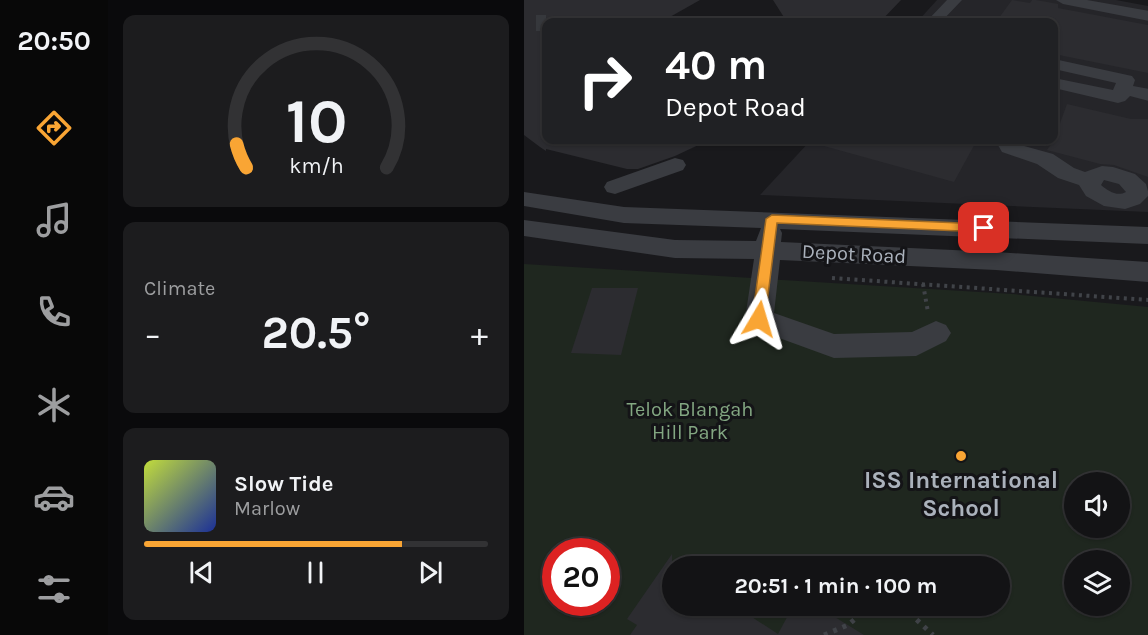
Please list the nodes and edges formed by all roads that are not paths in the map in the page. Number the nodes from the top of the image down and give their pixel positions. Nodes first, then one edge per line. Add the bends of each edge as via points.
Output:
1 (955, 0) edge
2 (1063, 0) edge
3 (1148, 15) edge
4 (937, 18) edge
5 (1058, 65) edge
6 (1058, 84) edge
7 (1123, 89) junction
8 (1148, 95) edge
9 (1007, 144) edge
10 (675, 165) dead end
11 (1090, 181) junction
12 (615, 187) dead end
13 (1143, 190) edge
14 (535, 201) edge
15 (1111, 201) junction
16 (772, 219) junction
17 (526, 235) edge
18 (1139, 236) edge
19 (767, 250) junction
20 (1148, 272) edge
21 (931, 321) road end

1 - 4 street
2 - 3 street
5 - 7 street via 1122,78 1126,80
6 - 7 street via 1118,97
7 - 8 street
9 - 11 street
10 - 12 street
11 - 13 street via 1094,176 1113,174
11 - 15 street via 1094,192
13 - 15 street via 1132,200
14 - 16 street, Depot Road via 624,215
14 - 17 street
15 - 18 street
16 - 18 street, Depot Road
16 - 19 street
17 - 19 street, Depot Road via 675,249
19 - 20 street, Depot Road
19 - 21 street via 759,319 834,346 916,344

